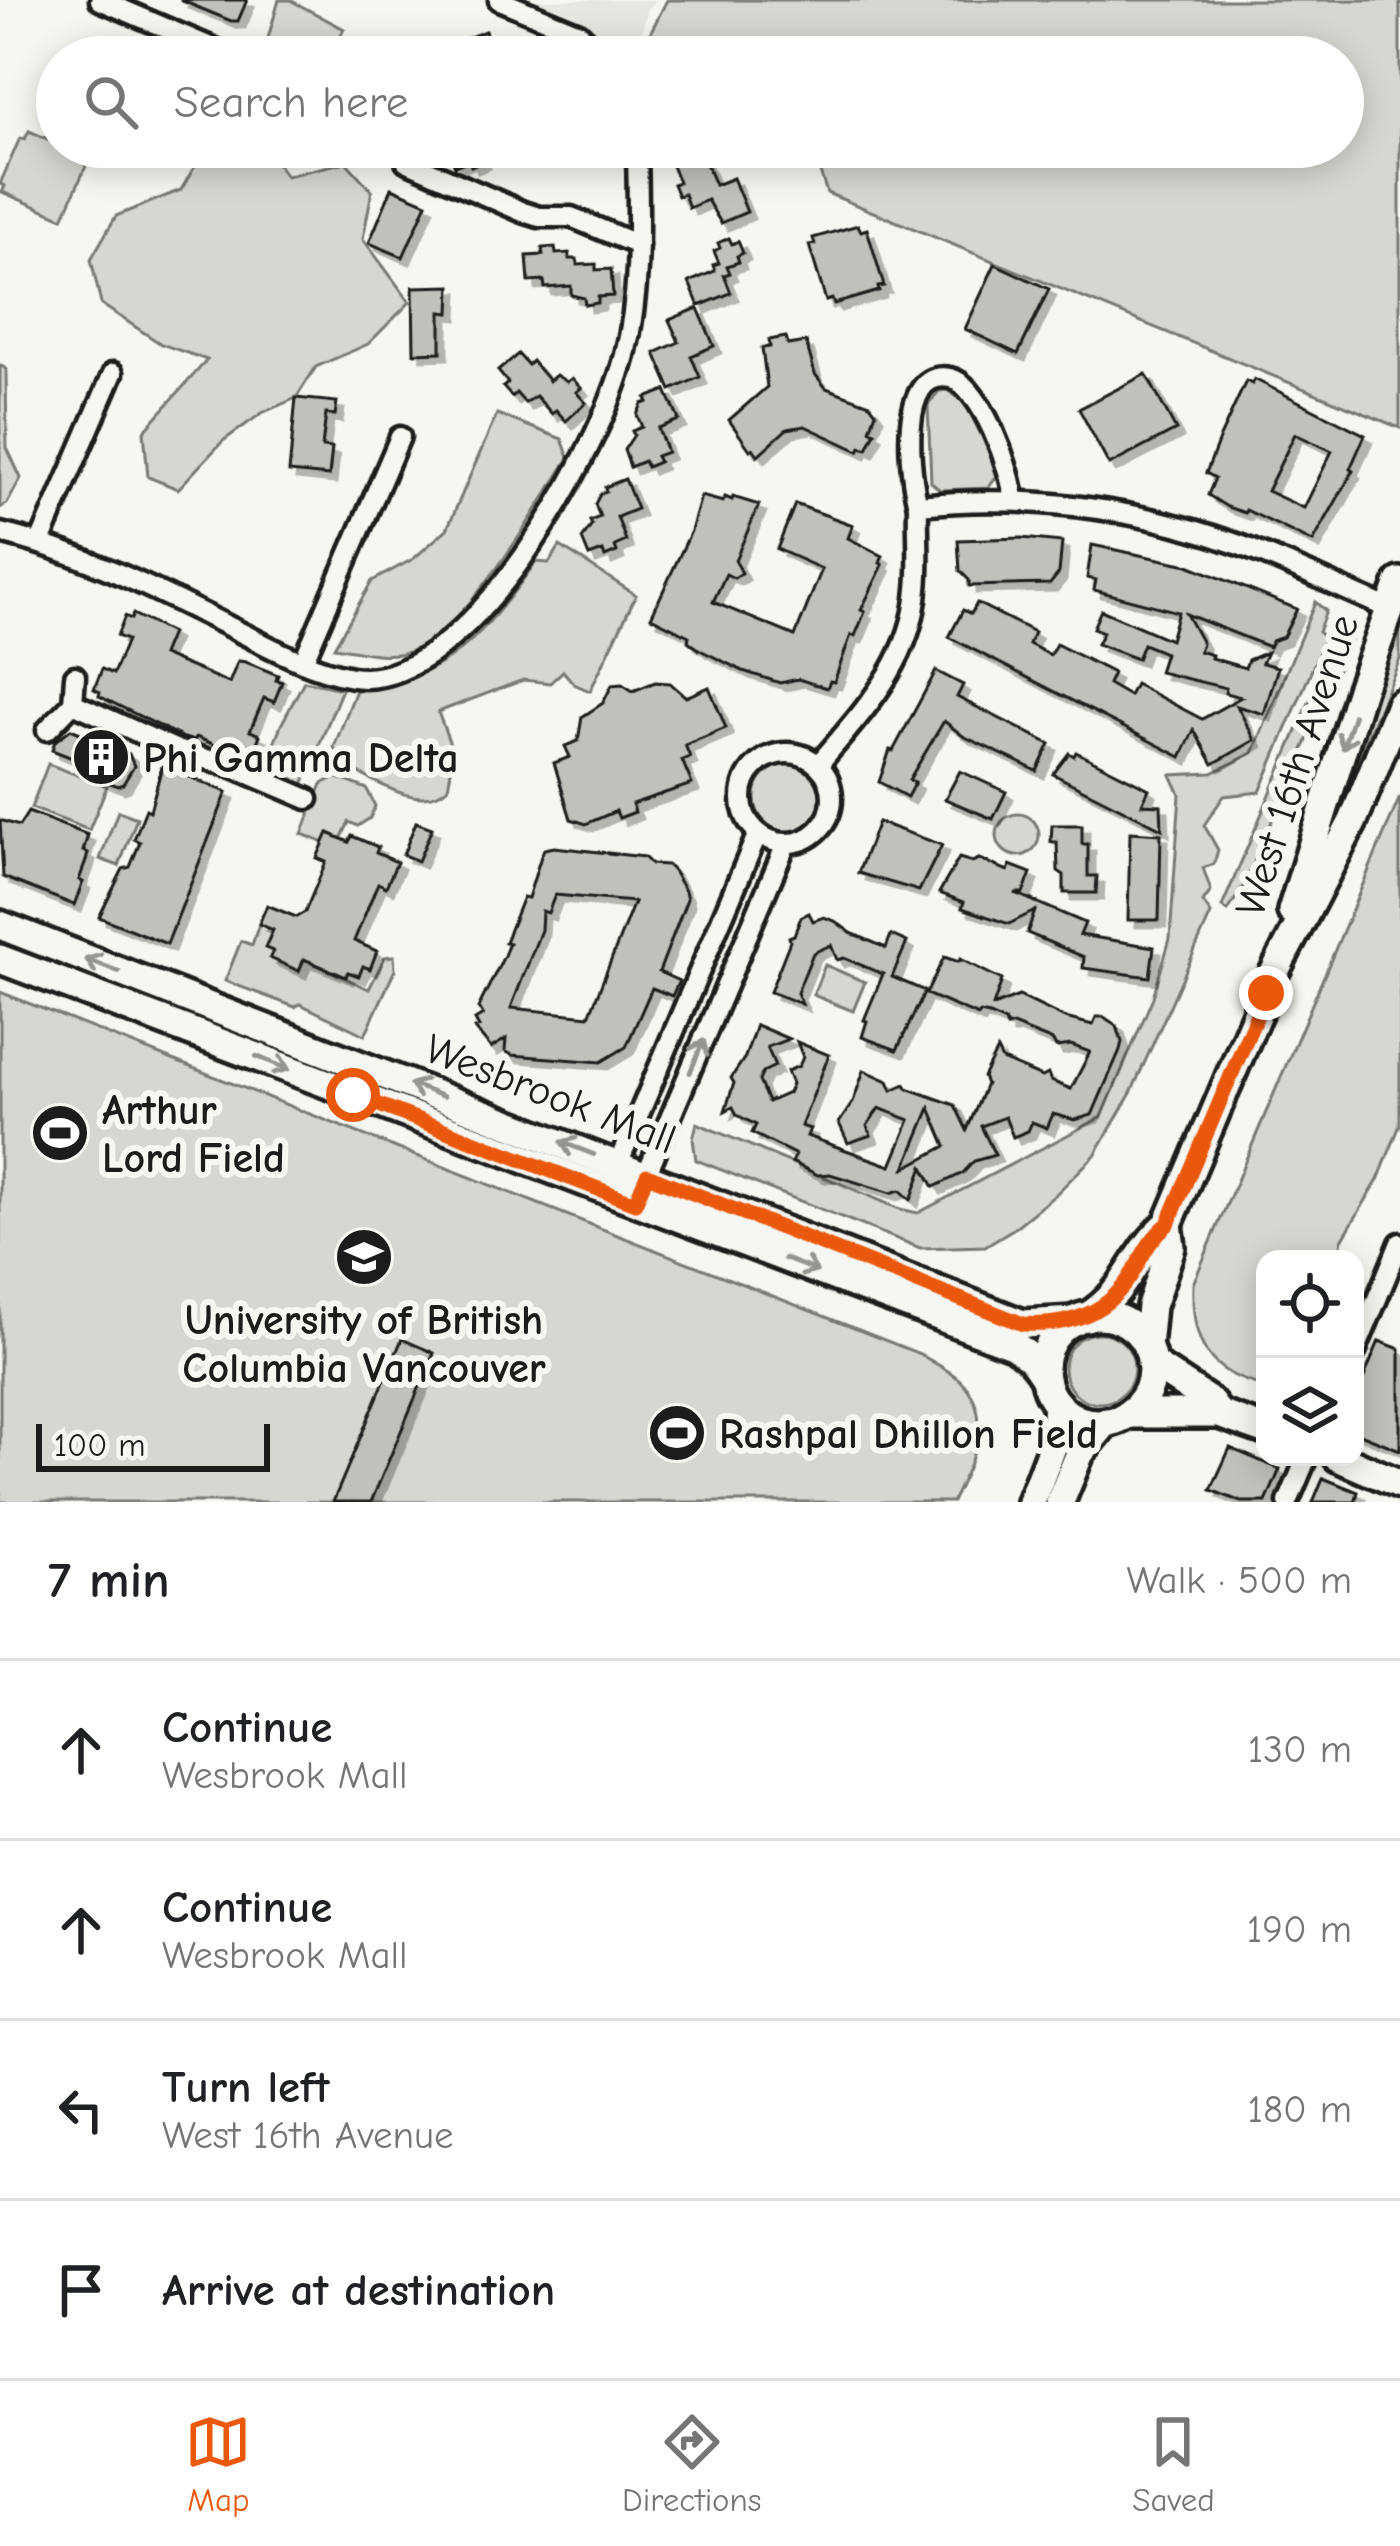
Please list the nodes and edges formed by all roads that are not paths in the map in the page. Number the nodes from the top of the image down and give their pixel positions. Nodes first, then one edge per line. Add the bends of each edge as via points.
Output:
1 (100, 0) edge
2 (499, 0) edge
3 (185, 36) edge
4 (582, 36) edge
5 (422, 168) edge
6 (637, 168) edge
7 (638, 245) junction
8 (113, 373) dead end
9 (400, 437) dead end
10 (1014, 500) junction
11 (918, 505) junction
12 (0, 533) edge
13 (40, 542) junction
14 (1400, 582) edge
15 (1390, 609) junction
16 (303, 662) junction
17 (75, 676) dead end
18 (73, 703) junction
19 (1400, 704) edge
20 (47, 730) dead end
21 (818, 765) junction
22 (308, 799) dead end
23 (758, 833) junction
24 (786, 844) junction
25 (0, 925) edge
26 (0, 959) edge
27 (1274, 973) junction
28 (619, 1164) junction
29 (647, 1175) junction
30 (607, 1191) junction
31 (635, 1203) junction
32 (1168, 1224) junction
33 (1400, 1243) edge
34 (1080, 1319) junction
35 (1364, 1330) edge
36 (1149, 1355) junction
37 (1051, 1391) junction
38 (1219, 1414) junction
39 (1117, 1418) junction
40 (1256, 1427) edge
41 (1303, 1466) edge
42 (1359, 1466) edge
43 (1400, 1484) edge
44 (1030, 1502) edge
45 (1060, 1502) edge
46 (1288, 1502) edge

1 - 3 street
2 - 4 street
5 - 7 street via 523,212 571,217
6 - 7 street
7 - 16 street via 625,354 607,408 505,580 464,628 415,663 353,677
8 - 13 street
9 - 16 street
10 - 11 street
10 - 11 street via 1010,468 970,393 942,378 922,387 913,403
10 - 15 street via 1187,528
11 - 21 street via 917,592 907,639 887,682
12 - 13 street
13 - 16 street
14 - 15 main road, West 16th Avenue
15 -> 27 main road, West 16th Avenue
17 - 18 street
18 - 20 street
18 - 22 street
19 - 27 main road, West 16th Avenue via 1354,820
21 - 23 street via 779,753 754,767 742,796
21 - 24 street via 831,786 830,813 813,836
23 - 24 street
23 - 28 street
29 -> 24 street
28 -> 25 main road, Wesbrook Mall
26 -> 30 main road, Wesbrook Mall
27 - 32 main road, West 16th Avenue
28 - 29 main road, Wesbrook Mall
28 - 30 street
29 - 31 street
29 - 34 main road, Wesbrook Mall via 1023,1324
30 - 31 main road, Wesbrook Mall
31 -> 37 main road, Wesbrook Mall via 1014,1345
32 - 34 main road, West 16th Avenue via 1120,1291
32 - 36 main road, West 16th Avenue via 1171,1247 1151,1306
33 - 35 street
34 - 36 main road via 1120,1320
34 - 37 main road via 1050,1345
36 - 38 main road
36 - 39 main road via 1148,1387
37 - 39 main road via 1077,1419
37 - 44 main road via 1054,1442
38 - 39 main road
38 - 40 main road
39 - 45 main road via 1080,1453
41 - 46 street
42 - 43 main road

